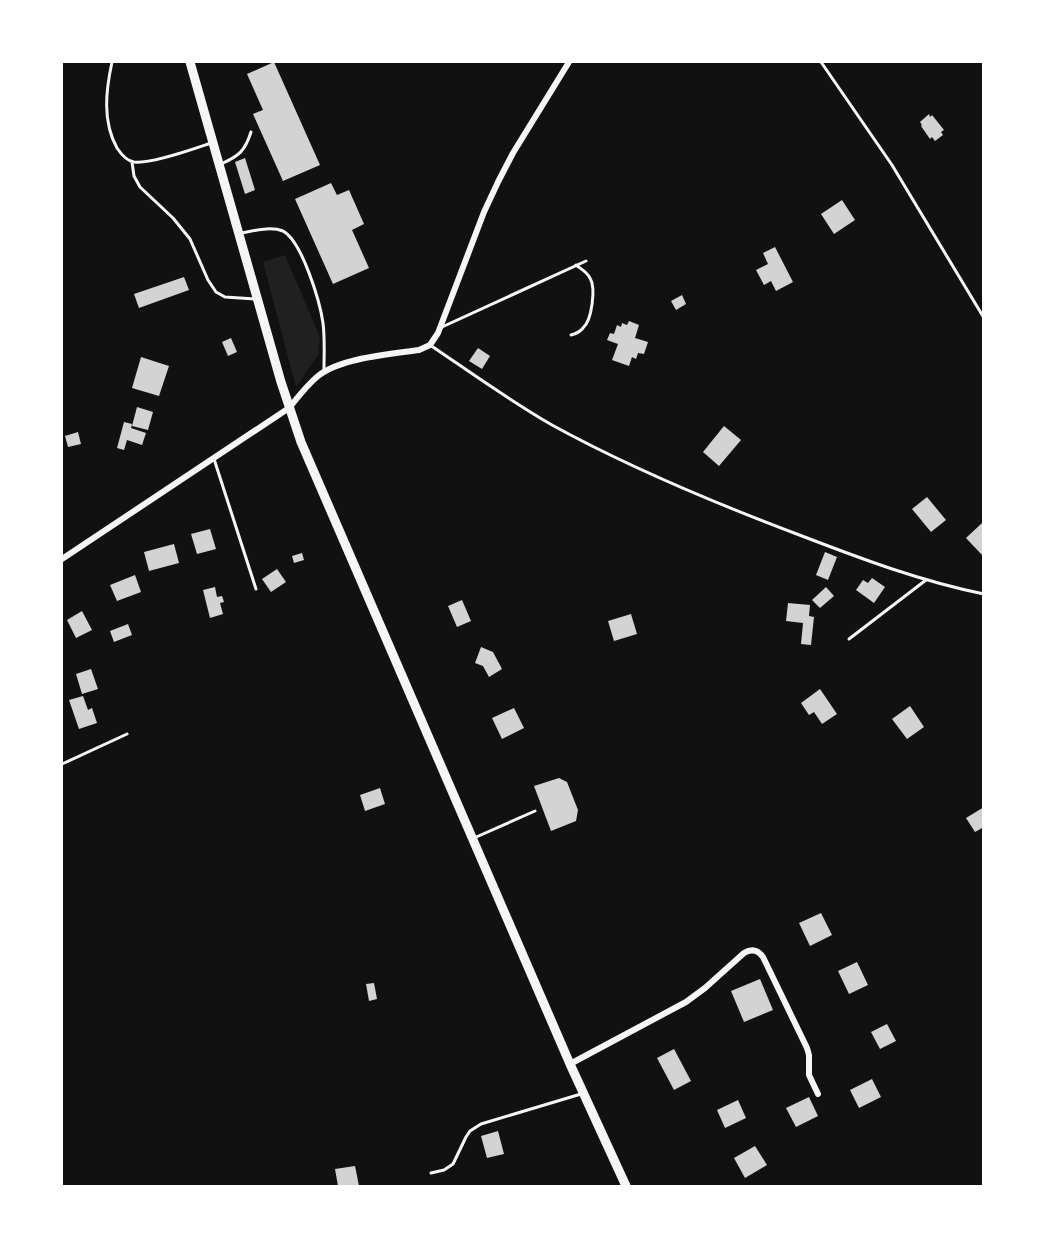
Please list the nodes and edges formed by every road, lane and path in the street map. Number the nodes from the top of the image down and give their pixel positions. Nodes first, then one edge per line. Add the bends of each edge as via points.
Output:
1 (112, 62) edge
2 (190, 62) edge
3 (569, 62) edge
4 (821, 62) edge
5 (251, 132) dead end
6 (213, 143) junction
7 (132, 162) junction
8 (219, 165) junction
9 (238, 233) junction
10 (586, 261) dead end
11 (576, 265) junction
12 (257, 299) junction
13 (984, 318) edge
14 (440, 328) junction
15 (571, 335) dead end
16 (430, 345) junction
17 (324, 372) junction
18 (289, 408) junction
19 (213, 458) junction
20 (62, 559) edge
21 (926, 580) junction
22 (256, 589) dead end
23 (984, 594) edge
24 (849, 639) dead end
25 (127, 734) dead end
26 (62, 764) edge
27 (535, 811) dead end
28 (472, 838) junction
29 (570, 1064) junction
30 (583, 1094) junction
31 (818, 1094) dead end
32 (431, 1173) dead end
33 (626, 1186) edge

1 - 7 lane via 107,92 110,130 119,151
2 - 6 main road
3 - 14 street via 498,182
4 - 13 lane via 892,165
5 - 8 lane via 242,151
6 - 7 lane via 154,160
6 - 8 main road
7 - 12 lane via 140,188 180,225 216,292 229,298
8 - 9 main road
9 - 12 main road
9 - 17 lane via 274,229 294,240 320,307
10 - 11 lane
11 - 14 lane
11 - 15 lane via 591,280 593,294 587,323
12 - 18 main road
14 - 16 street
16 - 17 street via 346,363
16 - 21 lane via 514,402 634,466 767,523
17 - 18 street
18 - 19 street
18 - 28 main road via 330,512
19 - 20 street
19 - 22 lane
21 - 23 lane
21 - 24 lane
25 - 26 lane
27 - 28 lane
28 - 29 main road
29 - 30 main road
29 - 31 street via 686,1002 752,949 763,957 807,1048 809,1075
30 - 32 lane via 481,1124 470,1131 453,1164
30 - 33 main road

